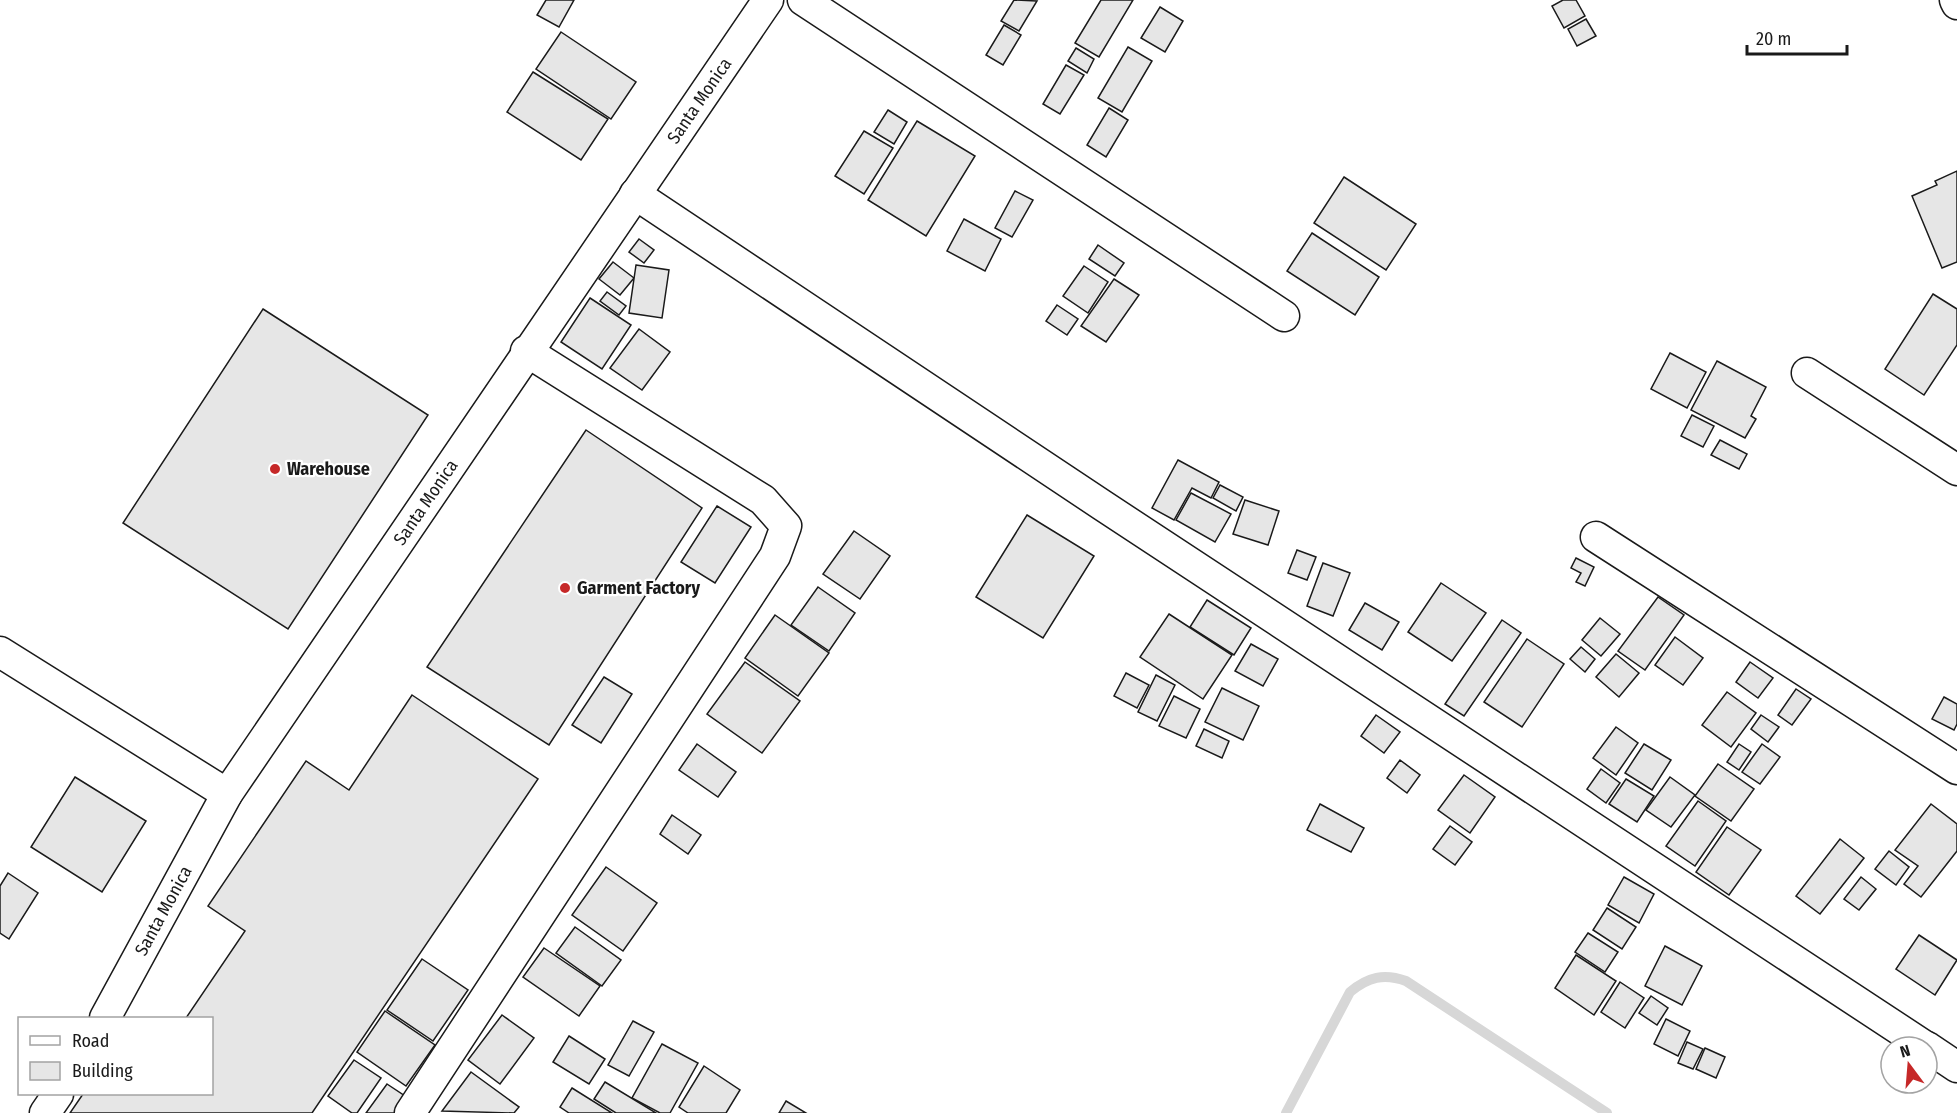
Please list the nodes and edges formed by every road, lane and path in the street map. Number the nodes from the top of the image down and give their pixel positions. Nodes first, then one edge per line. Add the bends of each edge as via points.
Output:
1 (768, 0) edge
2 (803, 0) edge
3 (634, 194) junction
4 (1284, 316) dead end
5 (526, 351) junction
6 (1807, 373) dead end
7 (1957, 470) edge
8 (1596, 537) dead end
9 (0, 652) edge
10 (1957, 769) edge
11 (227, 794) junction
12 (106, 1017) edge
13 (1909, 1035) edge
14 (1939, 1055) edge
15 (1957, 1067) edge
16 (57, 1095) edge
17 (45, 1113) edge
18 (410, 1113) edge

1 - 3 street, Santa Monica
2 - 4 street
3 - 5 street, Santa Monica
3 - 13 street
5 - 11 street, Santa Monica
5 - 18 street via 763,500 786,526 776,556
6 - 7 street
8 - 10 street
9 - 11 street
11 - 12 street, Santa Monica
14 - 15 street
16 - 17 street

